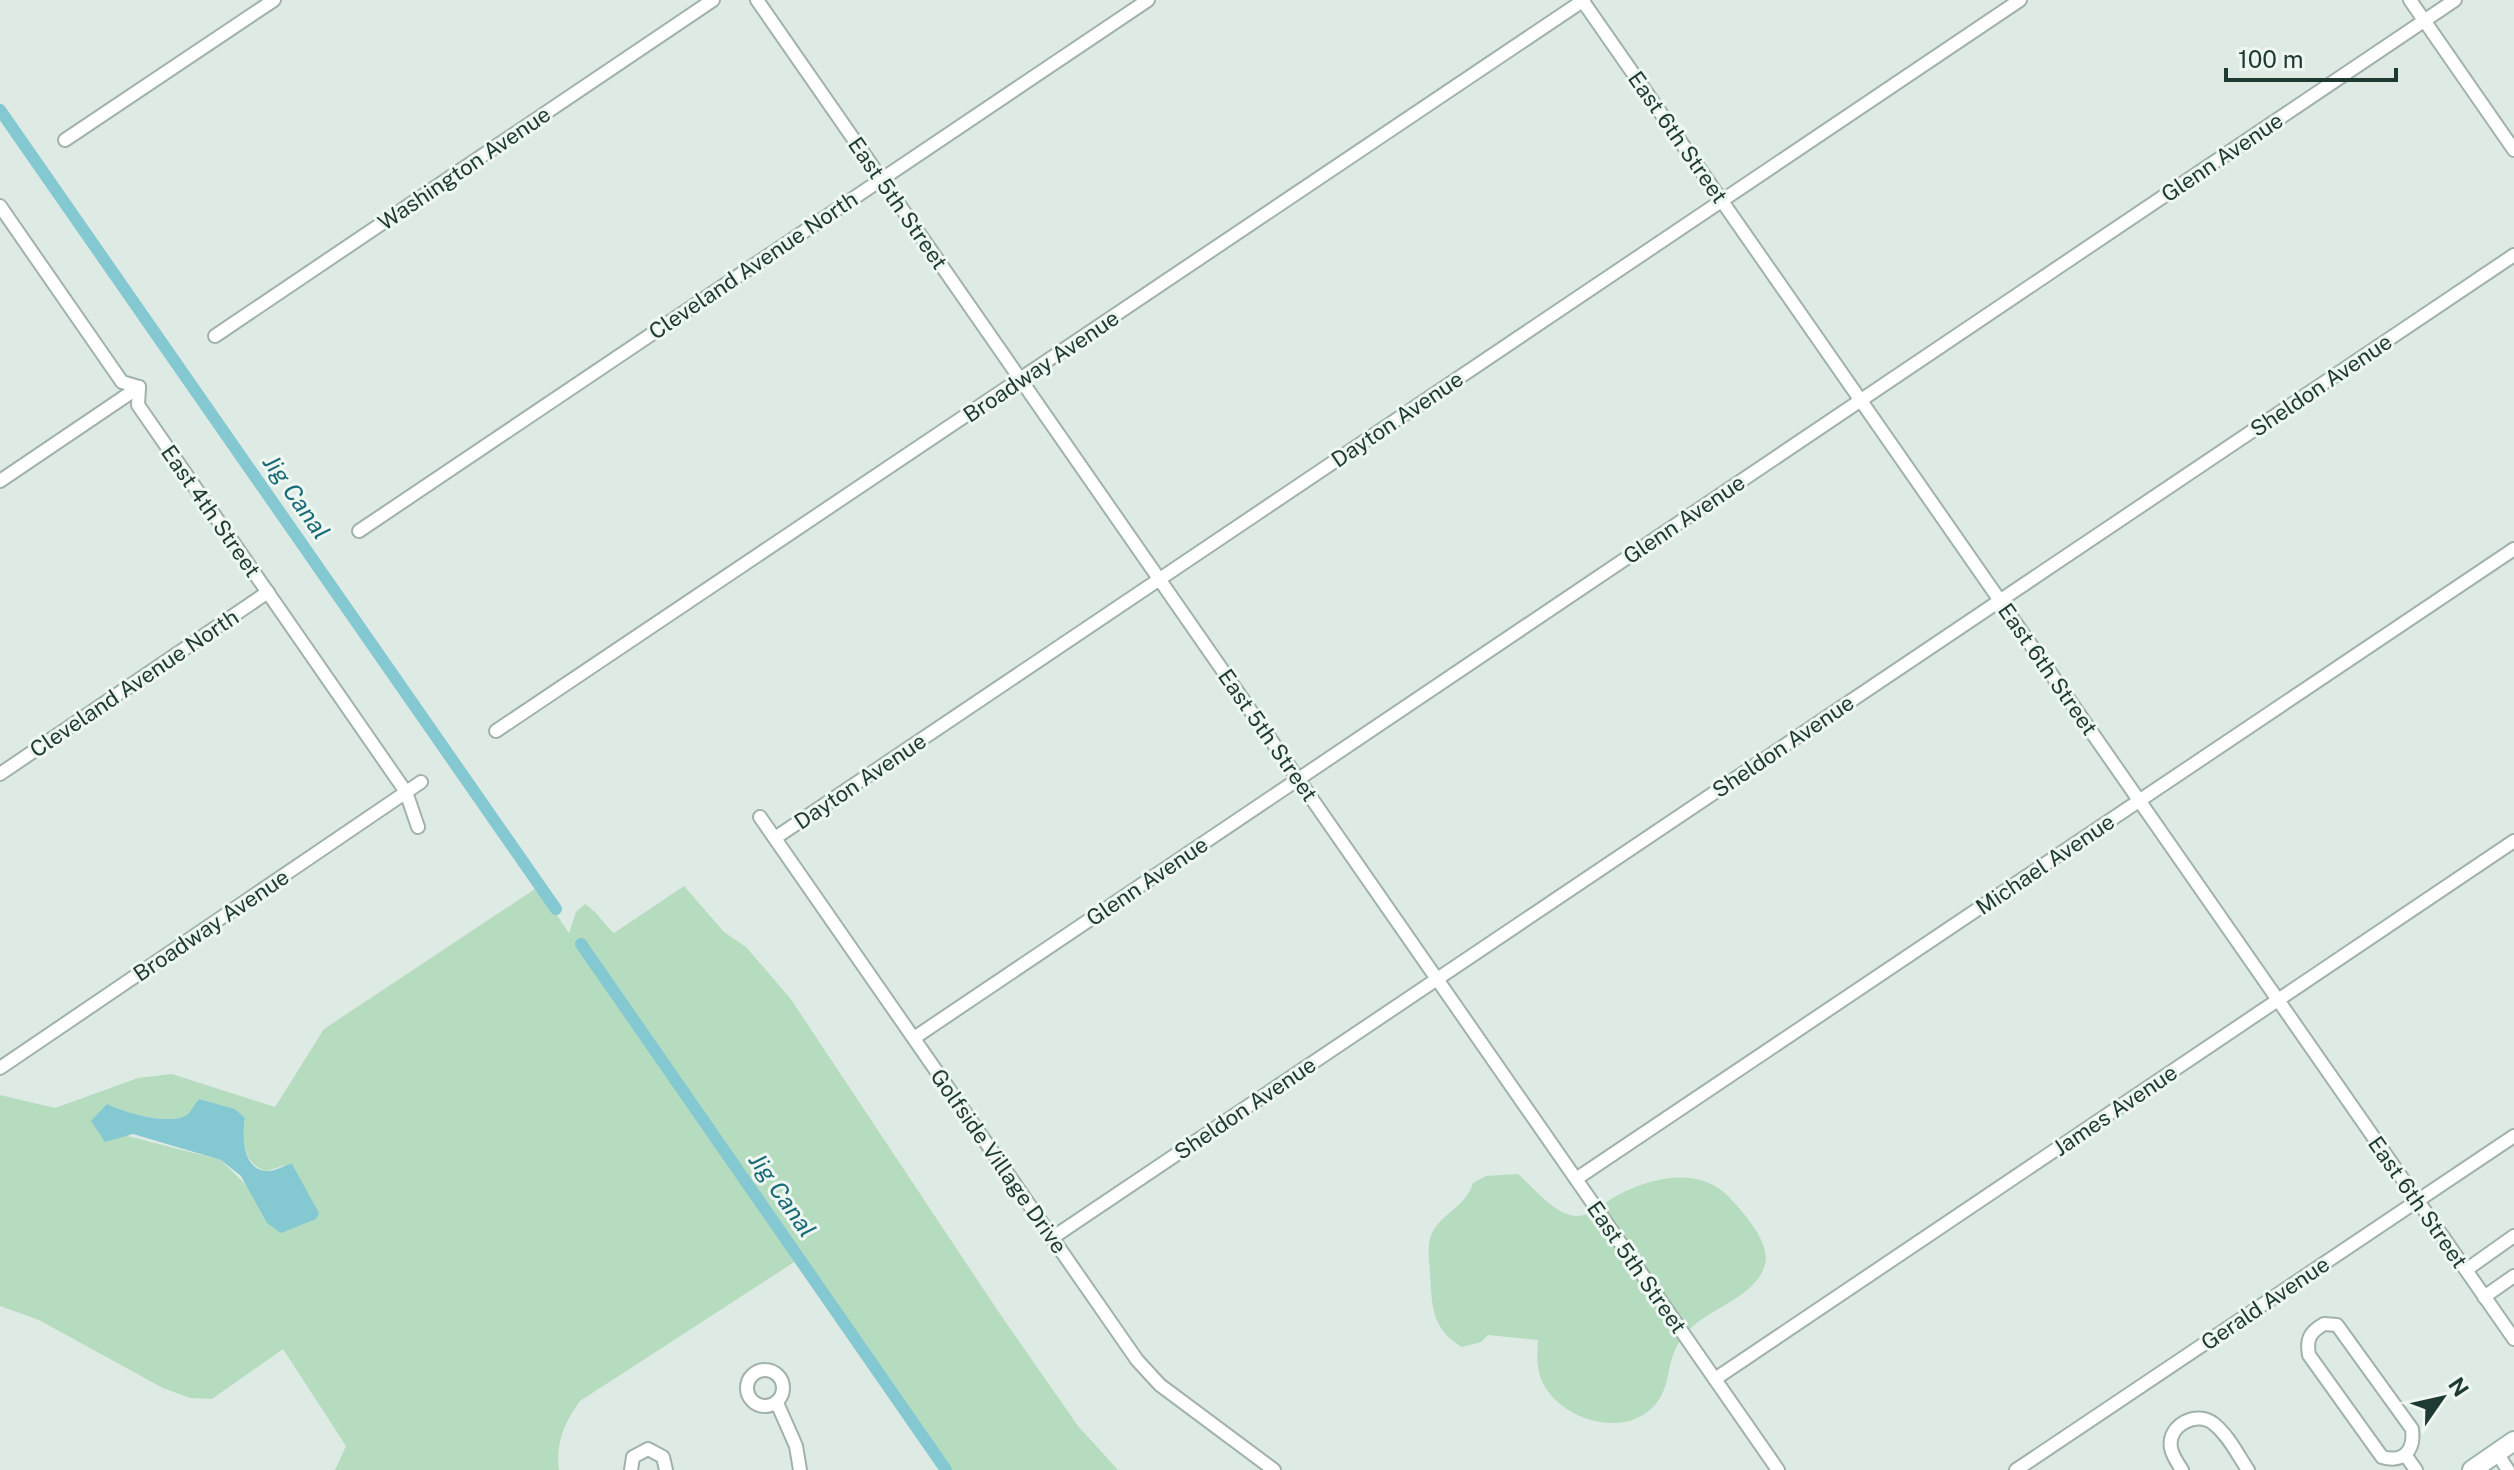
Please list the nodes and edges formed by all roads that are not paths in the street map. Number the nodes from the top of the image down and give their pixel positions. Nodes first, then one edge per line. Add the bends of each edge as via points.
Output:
1 (274, 0) edge
2 (713, 0) edge
3 (757, 0) edge
4 (1148, 0) edge
5 (1583, 0) edge
6 (2020, 0) edge
7 (2410, 0) edge
8 (2455, 0) edge
9 (2425, 20) junction
10 (65, 140) dead end
11 (2514, 150) edge
12 (881, 179) junction
13 (1722, 201) junction
14 (0, 206) edge
15 (2514, 255) edge
16 (215, 336) dead end
17 (1020, 380) junction
18 (139, 387) junction
19 (1861, 401) junction
20 (0, 481) edge
21 (359, 531) dead end
22 (2514, 549) edge
23 (1160, 579) junction
24 (268, 592) junction
25 (2000, 600) junction
26 (496, 731) dead end
27 (0, 774) edge
28 (1298, 779) junction
29 (421, 782) dead end
30 (406, 792) junction
31 (2140, 800) junction
32 (760, 817) dead end
33 (418, 827) dead end
34 (775, 838) junction
35 (2514, 841) edge
36 (1437, 978) junction
37 (2278, 1000) junction
38 (914, 1038) junction
39 (0, 1068) edge
40 (2514, 1136) edge
41 (1576, 1179) junction
42 (2417, 1201) junction
43 (1052, 1238) junction
44 (2512, 1242) edge
45 (2466, 1270) junction
46 (2514, 1276) edge
47 (2484, 1297) junction
48 (2514, 1339) edge
49 (1715, 1379) junction
50 (777, 1403) dead end
51 (2514, 1441) edge
52 (2497, 1453) junction
53 (2406, 1456) junction
54 (631, 1470) edge
55 (666, 1470) edge
56 (800, 1470) edge
57 (1274, 1470) edge
58 (1778, 1470) edge
59 (2016, 1470) edge
60 (2182, 1470) edge
61 (2248, 1470) edge
62 (2416, 1470) edge
63 (2472, 1470) edge
64 (2508, 1470) edge

1 - 10 street
2 - 16 street, Washington Avenue
3 - 12 street, East 5th Street
4 - 12 street, Cleveland Avenue North
5 - 13 street, East 6th Street
5 - 17 street, Broadway Avenue
6 - 13 street, Dayton Avenue
7 - 9 street
8 - 9 street, Glenn Avenue
9 - 11 street
9 - 19 street, Glenn Avenue
12 - 17 street, East 5th Street
12 - 21 street, Cleveland Avenue North
13 - 19 street, East 6th Street
13 - 23 street, Dayton Avenue
14 - 18 street via 122,382
15 - 25 street, Sheldon Avenue
17 - 23 street, East 5th Street
17 - 26 street, Broadway Avenue
18 - 20 street
18 - 24 street, East 4th Street via 138,405
19 - 25 street, East 6th Street
19 - 28 street, Glenn Avenue
22 - 31 street, Michael Avenue
23 - 28 street, East 5th Street
23 - 34 street, Dayton Avenue
24 - 27 street, Cleveland Avenue North
24 - 30 street, East 4th Street
25 - 31 street, East 6th Street
25 - 36 street, Sheldon Avenue
28 - 36 street, East 5th Street
28 - 38 street, Glenn Avenue
29 - 30 street, Broadway Avenue
30 - 33 street, East 4th Street
30 - 39 street, Broadway Avenue
31 - 37 street, East 6th Street
31 - 41 street, Michael Avenue
32 - 34 street, Golfside Village Drive
34 - 38 street, Golfside Village Drive
35 - 37 street, James Avenue
36 - 41 street, East 5th Street
36 - 43 street, Sheldon Avenue
37 - 42 street, East 6th Street
37 - 49 street, James Avenue
38 - 43 street, Golfside Village Drive
40 - 42 street, Gerald Avenue
41 - 49 street, East 5th Street
42 - 45 street, East 6th Street
42 - 59 street, Gerald Avenue
43 - 57 street, Golfside Village Drive via 1148,1373
44 - 45 street
45 - 47 street, East 6th Street
46 - 47 street
47 - 48 street, East 6th Street
49 - 58 street, East 5th Street
50 - 56 street via 796,1446
51 - 52 main road
52 - 63 main road
52 - 64 street
53 - 53 street via 2394,1460 2373,1448 2309,1355 2307,1342 2313,1330 2337,1325 2351,1340 2412,1429 2414,1442
53 - 62 street
54 - 55 street via 633,1457 648,1449 663,1457
60 - 61 street via 2170,1450 2171,1437 2189,1419 2201,1418 2213,1423

